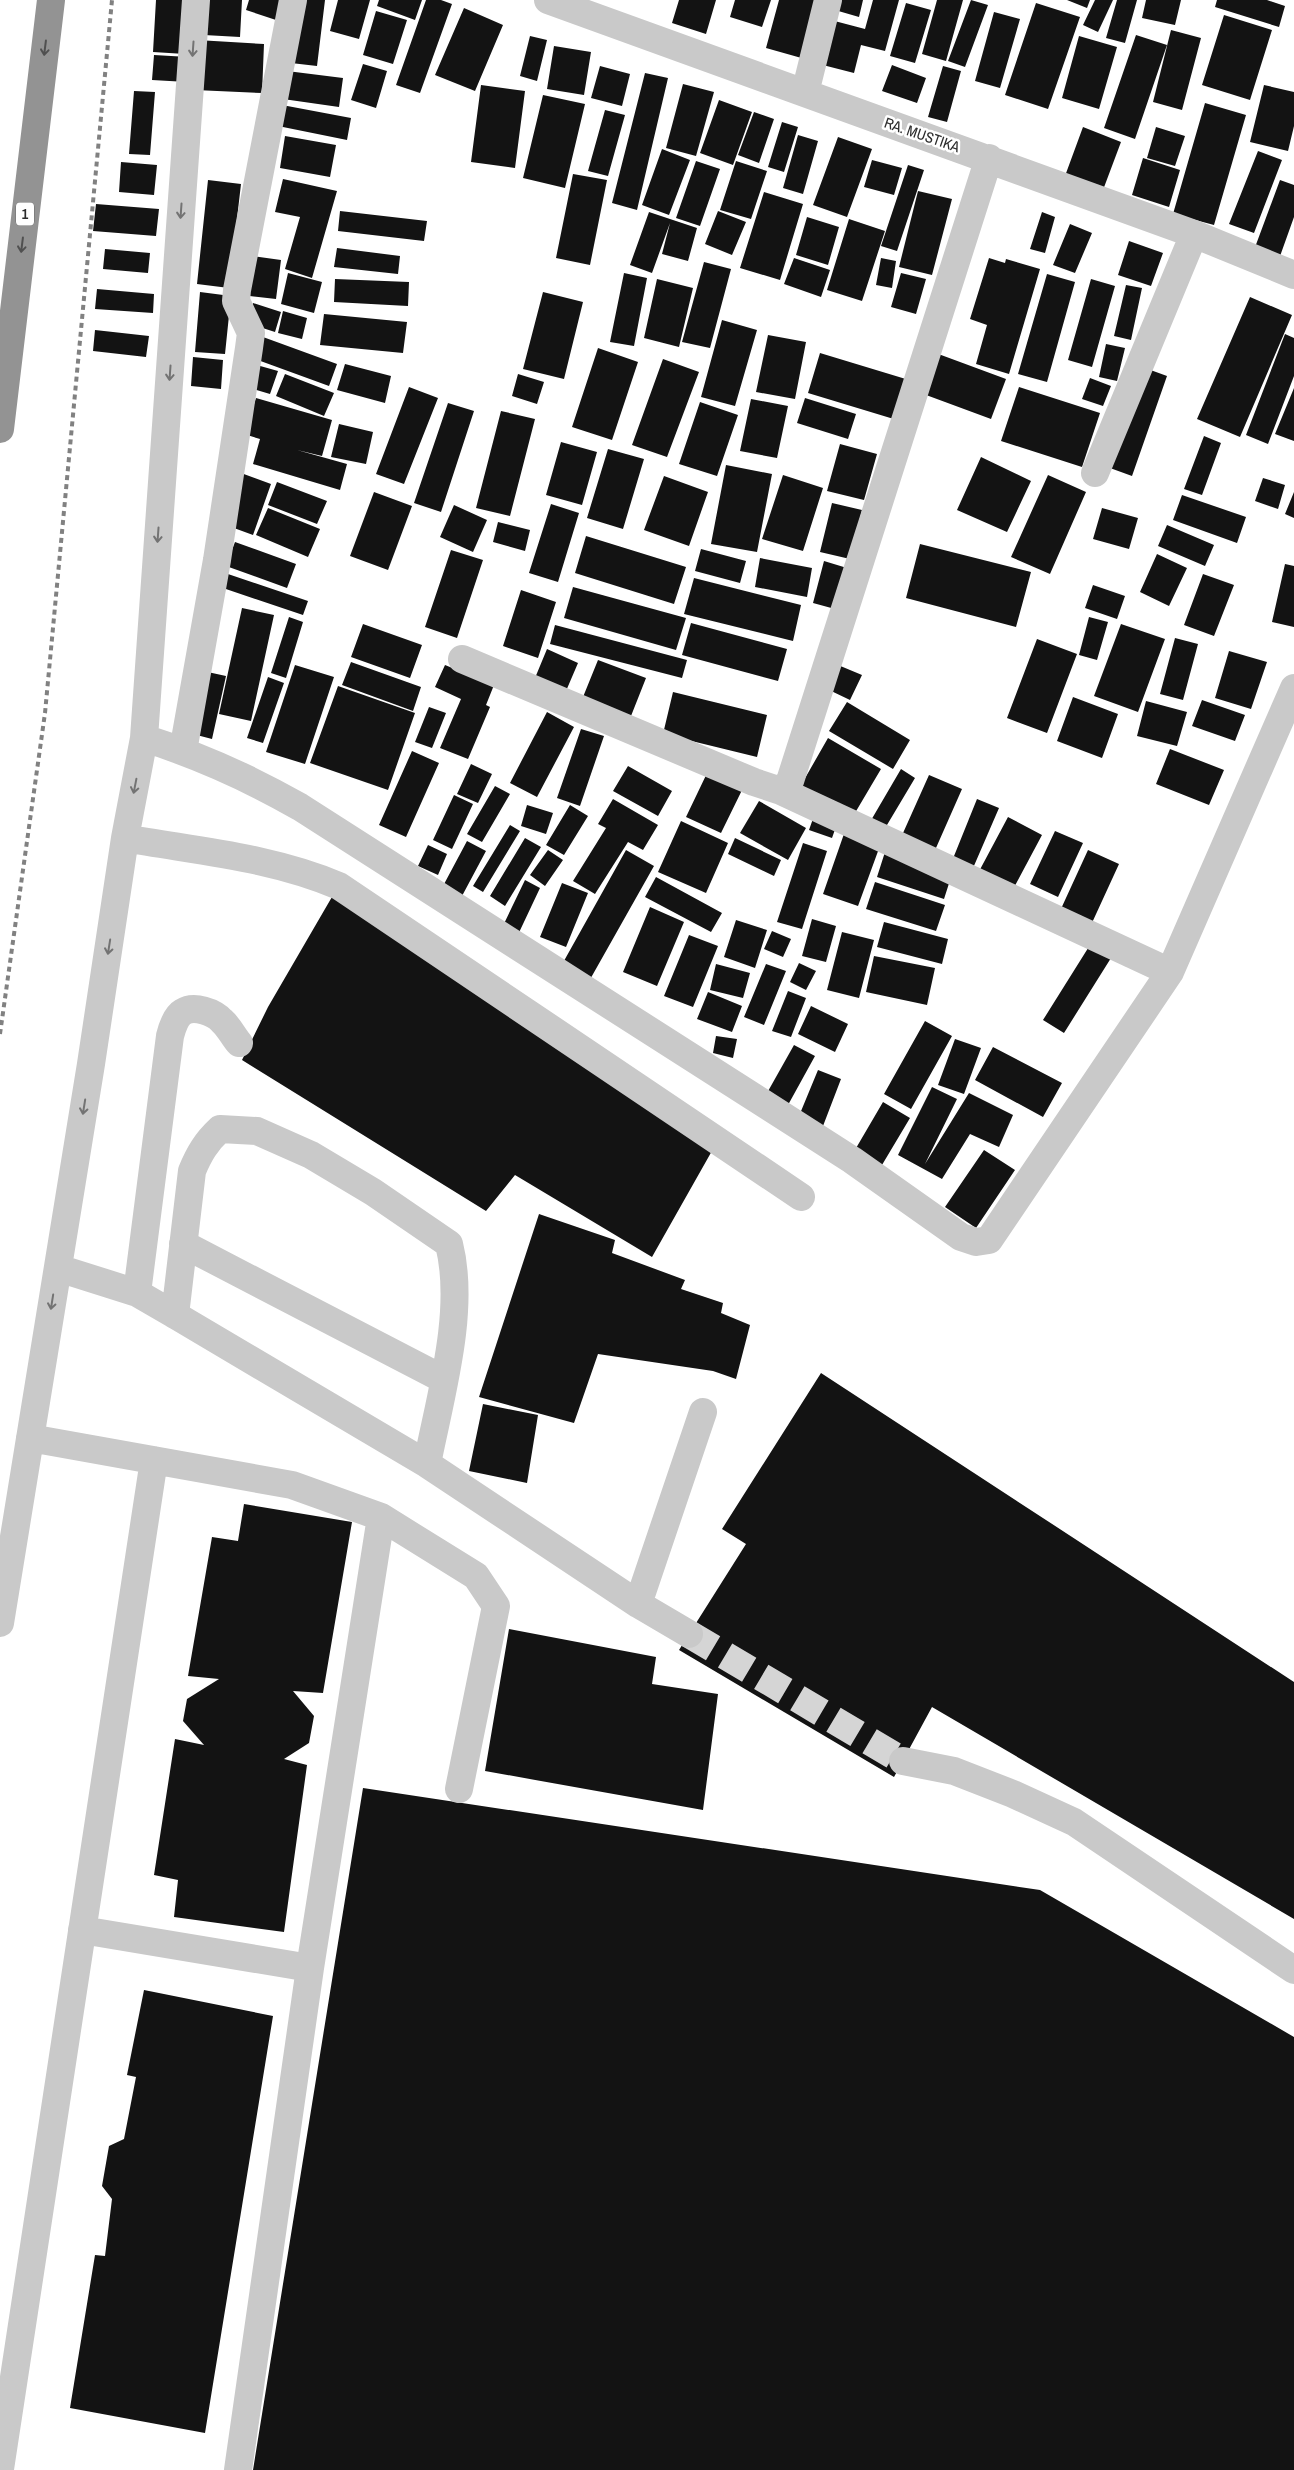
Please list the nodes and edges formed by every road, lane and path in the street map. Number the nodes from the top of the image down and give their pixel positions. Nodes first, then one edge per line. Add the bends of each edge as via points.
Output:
1 (51, 0) edge
2 (196, 0) edge
3 (293, 0) edge
4 (548, 0) edge
5 (828, 0) edge
6 (805, 93) junction
7 (989, 158) junction
8 (1194, 234) junction
9 (1294, 275) edge
10 (0, 429) edge
11 (1095, 472) dead end
12 (462, 659) dead end
13 (1294, 688) edge
14 (144, 738) junction
15 (183, 751) junction
16 (781, 790) junction
17 (125, 838) junction
18 (1170, 972) junction
19 (239, 1043) dead end
20 (801, 1197) dead end
21 (183, 1244) junction
22 (58, 1268) junction
23 (138, 1293) junction
24 (175, 1314) junction
25 (443, 1379) junction
26 (703, 1412) dead end
27 (30, 1438) junction
28 (154, 1460) junction
29 (427, 1464) junction
30 (381, 1517) junction
31 (638, 1604) junction
32 (0, 1623) edge
33 (689, 1634) tunnel mouth
34 (903, 1761) tunnel mouth
35 (459, 1789) dead end
36 (82, 1930) junction
37 (310, 1968) junction
38 (1294, 1970) edge
39 (0, 2469) edge
40 (238, 2470) edge

1 -> 10 highway, 1
2 -> 14 street
3 - 15 street via 237,290 236,301 251,333 217,560
4 - 6 street, RA. MUSTIKA
5 - 6 street
6 - 7 street, RA. MUSTIKA
7 - 8 street, RA. MUSTIKA
7 - 16 street via 790,781
8 - 9 street, RA. MUSTIKA
8 - 11 street
12 - 16 street via 754,782
13 - 18 street
14 - 15 street
14 -> 17 street
15 - 18 street via 300,807 852,1160 961,1237 976,1242 989,1240
16 - 18 street
17 - 20 street via 307,872 339,886
17 -> 22 street
19 - 23 street via 222,1020 205,1011 192,1008 182,1012 174,1024
21 - 24 street
21 - 25 street
21 - 25 street via 192,1171 200,1152 220,1129 257,1131 311,1155 373,1192 449,1244 454,1264 455,1317
22 - 23 street
22 -> 27 street
23 - 24 street
24 - 29 street
25 - 29 street
26 - 31 street
27 - 28 street
27 - 32 street
28 - 30 street via 292,1485
28 - 36 street
29 - 31 street
30 - 35 street via 476,1576 496,1606
30 - 37 street
31 - 33 street
34 - 38 street via 954,1770 1074,1822
36 - 37 street
36 - 39 street
37 - 40 street

